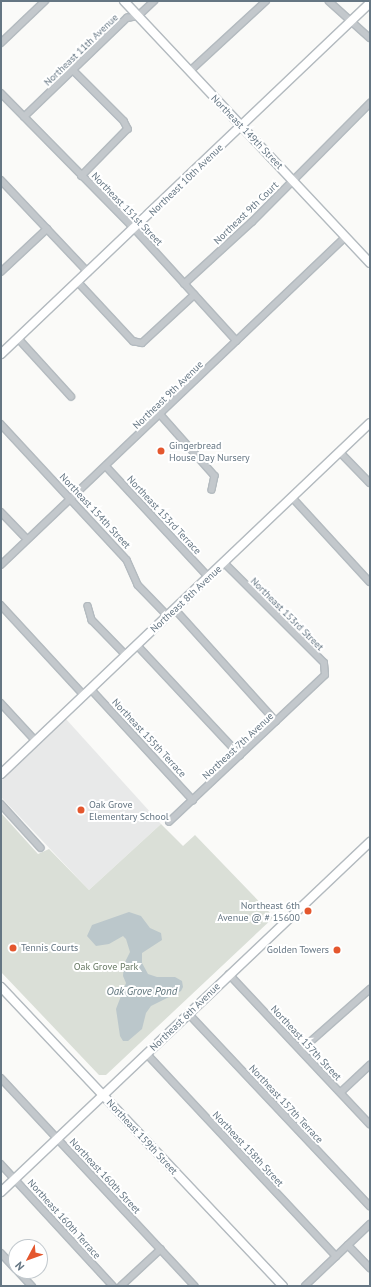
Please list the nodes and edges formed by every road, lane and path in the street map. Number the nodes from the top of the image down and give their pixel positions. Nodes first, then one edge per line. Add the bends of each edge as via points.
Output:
1 (45, 1) edge
2 (124, 1) edge
3 (154, 1) edge
4 (266, 1) edge
5 (329, 1) edge
6 (370, 3) edge
7 (138, 16) junction
8 (352, 21) junction
9 (370, 38) edge
10 (1, 43) edge
11 (73, 70) junction
12 (190, 71) junction
13 (1, 92) edge
14 (370, 103) edge
15 (24, 117) junction
16 (243, 126) junction
17 (82, 176) junction
18 (292, 179) junction
19 (1, 180) edge
20 (47, 229) junction
21 (135, 229) junction
22 (346, 237) junction
23 (370, 263) edge
24 (2, 270) edge
25 (88, 272) junction
26 (78, 282) junction
27 (184, 284) junction
28 (194, 295) junction
29 (18, 338) junction
30 (237, 341) junction
31 (1, 354) edge
32 (70, 396) dead end
33 (161, 415) junction
34 (370, 423) edge
35 (1, 424) edge
36 (340, 452) junction
37 (106, 466) junction
38 (370, 483) edge
39 (212, 490) dead end
40 (292, 497) junction
41 (71, 499) junction
42 (1, 512) edge
43 (27, 540) junction
44 (224, 562) junction
45 (1, 565) edge
46 (208, 576) junction
47 (370, 582) edge
48 (1, 605) edge
49 (88, 606) dead end
50 (175, 609) junction
51 (168, 616) junction
52 (136, 646) junction
53 (126, 655) junction
54 (319, 682) joint
55 (87, 692) junction
56 (1, 703) edge
57 (276, 721) junction
58 (36, 741) junction
59 (240, 755) junction
60 (1, 774) edge
61 (194, 800) junction
62 (1, 804) edge
63 (169, 822) dead end
64 (370, 842) edge
65 (41, 848) dead end
66 (230, 974) junction
67 (1, 987) edge
68 (369, 989) edge
69 (189, 1014) junction
70 (301, 1050) junction
71 (147, 1054) junction
72 (370, 1065) edge
73 (1, 1078) edge
74 (341, 1092) junction
75 (103, 1096) junction
76 (370, 1124) edge
77 (57, 1138) junction
78 (1, 1164) edge
79 (15, 1179) junction
80 (1, 1192) edge
81 (370, 1206) edge
82 (370, 1224) edge
83 (348, 1245) junction
84 (161, 1249) junction
85 (1, 1253) edge
86 (336, 1256) junction
87 (8, 1260) edge
88 (370, 1268) edge
89 (113, 1286) edge
90 (121, 1286) edge
91 (195, 1286) edge
92 (283, 1286) edge
93 (305, 1286) edge

1 - 10 street
2 - 7 street, Northeast 149th Street
3 - 7 street, Northeast 11th Avenue
4 - 12 street
5 - 8 street
6 - 8 street, Northeast 10th Avenue
7 - 11 street, Northeast 11th Avenue via 127,18
7 - 12 street, Northeast 149th Street
8 - 9 street
8 - 16 street, Northeast 10th Avenue
11 - 15 street, Northeast 11th Avenue
11 - 17 street via 124,121 128,129
12 - 16 street, Northeast 149th Street
13 - 15 street, Northeast 151st Street
14 - 18 street, Northeast 9th Court
15 - 17 street, Northeast 151st Street
16 - 18 street, Northeast 149th Street
16 - 21 street, Northeast 10th Avenue
17 - 21 street, Northeast 151st Street
18 - 22 street, Northeast 149th Street
18 - 27 street, Northeast 9th Court via 252,222
19 - 20 street
20 - 24 street
20 - 25 street
21 - 25 street, Northeast 10th Avenue
21 - 27 street, Northeast 151st Street
22 - 23 street, Northeast 149th Street
22 - 30 street, Northeast 9th Avenue
25 - 26 street, Northeast 10th Avenue
26 - 28 street via 133,340 142,343
26 - 29 street, Northeast 10th Avenue
27 - 28 street, Northeast 151st Street
28 - 30 street, Northeast 151st Street
29 - 31 street, Northeast 10th Avenue
29 - 32 street
30 - 33 street, Northeast 9th Avenue
33 - 37 street, Northeast 9th Avenue
33 - 39 street via 215,476
34 - 36 street, Northeast 8th Avenue
35 - 41 street, Northeast 154th Street
36 - 38 street
36 - 40 street, Northeast 8th Avenue
37 - 41 street, Northeast 9th Avenue
37 - 46 street, Northeast 153rd Terrace
40 - 44 street, Northeast 8th Avenue
40 - 47 street
41 - 43 street, Northeast 9th Avenue
41 - 51 street, Northeast 154th Street via 127,560 138,585
42 - 43 street
43 - 45 street, Northeast 9th Avenue
44 - 46 street, Northeast 8th Avenue
44 - 54 street, Northeast 153rd Street via 324,663 325,675
46 - 50 street, Northeast 8th Avenue
48 - 55 street, Northeast 155th Terrace
49 - 53 street via 92,620
50 - 51 street, Northeast 8th Avenue
50 - 57 street
51 - 52 street, Northeast 8th Avenue
52 - 53 street, Northeast 8th Avenue
52 - 59 street
53 - 55 street, Northeast 8th Avenue
54 - 57 street, Northeast 7th Avenue
55 - 58 street, Northeast 8th Avenue
55 - 61 street, Northeast 155th Terrace
56 - 58 street
57 - 59 street, Northeast 7th Avenue
58 - 60 street, Northeast 8th Avenue
59 - 61 street, Northeast 7th Avenue
61 - 63 street, Northeast 7th Avenue
62 - 65 street
64 - 66 street, Northeast 6th Avenue
66 - 69 street, Northeast 6th Avenue
66 - 70 street, Northeast 157th Street
67 - 75 street, Northeast 159th Street
68 - 70 street
69 - 71 street, Northeast 6th Avenue
69 - 81 street, Northeast 157th Terrace
70 - 74 street, Northeast 157th Street
71 - 75 street, Northeast 6th Avenue
71 - 86 street, Northeast 158th Street
72 - 74 street
73 - 77 street, Northeast 160th Street
74 - 76 street, Northeast 157th Street
75 - 77 street, Northeast 6th Avenue
75 - 92 street, Northeast 159th Street
77 - 79 street, Northeast 6th Avenue
77 - 84 street, Northeast 160th Street
78 - 79 street, Northeast 160th Terrace
79 - 80 street, Northeast 6th Avenue
79 - 89 street, Northeast 160th Terrace
82 - 83 street
83 - 86 street
83 - 88 street
84 - 90 street
84 - 91 street, Northeast 160th Street
85 - 87 street
86 - 93 street

